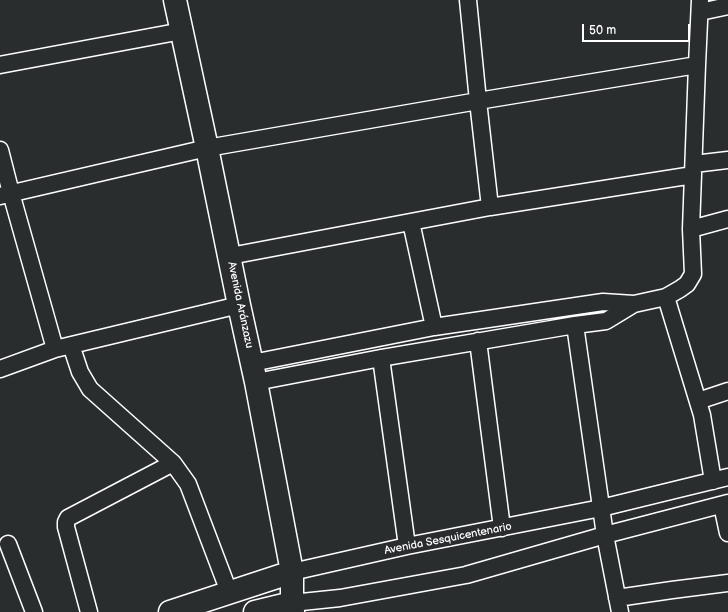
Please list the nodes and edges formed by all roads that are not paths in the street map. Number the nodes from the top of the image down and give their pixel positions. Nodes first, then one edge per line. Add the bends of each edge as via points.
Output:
1 (175, 0) edge
2 (468, 0) edge
3 (700, 6) edge
4 (728, 6) edge
5 (182, 31) junction
6 (0, 65) edge
7 (697, 65) junction
8 (478, 102) junction
9 (207, 148) junction
10 (0, 150) edge
11 (728, 160) edge
12 (694, 170) junction
13 (6, 195) edge
14 (490, 207) junction
15 (728, 219) edge
16 (411, 222) junction
17 (691, 229) junction
18 (230, 256) junction
19 (666, 297) junction
20 (634, 304) junction
21 (239, 305) junction
22 (575, 326) junction
23 (427, 329) junction
24 (478, 341) junction
25 (71, 345) junction
26 (55, 349) junction
27 (422, 351) junction
28 (381, 358) junction
29 (0, 369) edge
30 (254, 372) junction
31 (728, 391) edge
32 (698, 401) junction
33 (173, 463) junction
34 (721, 479) edge
35 (725, 504) edge
36 (601, 508) junction
37 (502, 528) junction
38 (728, 533) edge
39 (605, 535) junction
40 (8, 544) dead end
41 (407, 546) junction
42 (292, 572) junction
43 (728, 583) edge
44 (229, 592) junction
45 (619, 605) edge
46 (293, 607) edge
47 (34, 612) edge
48 (89, 612) edge
49 (170, 612) edge
50 (255, 612) edge

1 - 5 street, Avenida Aránzazu
2 - 8 street
3 - 4 street
3 - 7 street
5 - 6 street
5 - 9 street, Avenida Aránzazu
7 - 8 street
7 - 12 street
8 - 9 street
8 - 14 street
9 - 13 street
9 - 18 street, Avenida Aránzazu
10 - 13 street
11 - 12 street
12 - 14 street
12 - 17 street
13 - 26 street
14 - 16 street
15 - 17 street
16 - 18 street
16 - 23 street
17 - 19 street via 693,274 687,284
18 - 21 street, Avenida Aránzazu
19 - 20 street
19 - 32 street
20 - 22 street via 606,321
20 - 23 street via 603,302
21 - 25 street
21 - 30 street, Avenida Aránzazu
22 - 24 street
22 - 36 street
23 - 27 street
23 - 30 street
24 - 27 street
24 - 37 street
25 - 26 street
25 - 33 street via 80,372 90,389
26 - 29 street
27 - 28 street
28 - 30 street
28 - 41 street
30 - 42 street, Avenida Aránzazu
31 - 32 street
32 - 34 street
33 - 44 street via 188,484
33 - 48 street via 68,518 66,527
34 - 36 street, Avenida Sesquicentenario
35 - 38 street
35 - 39 street
36 - 37 street, Avenida Sesquicentenario
36 - 39 street
37 - 41 street, Avenida Sesquicentenario
39 - 45 street
39 - 46 street via 466,575
40 - 47 street
41 - 42 street, Avenida Sesquicentenario
42 - 44 street, Avenida Sesquicentenario
42 - 46 street, Avenida Aránzazu
43 - 45 street via 672,590
44 - 49 street, Avenida Sesquicentenario
46 - 50 street

